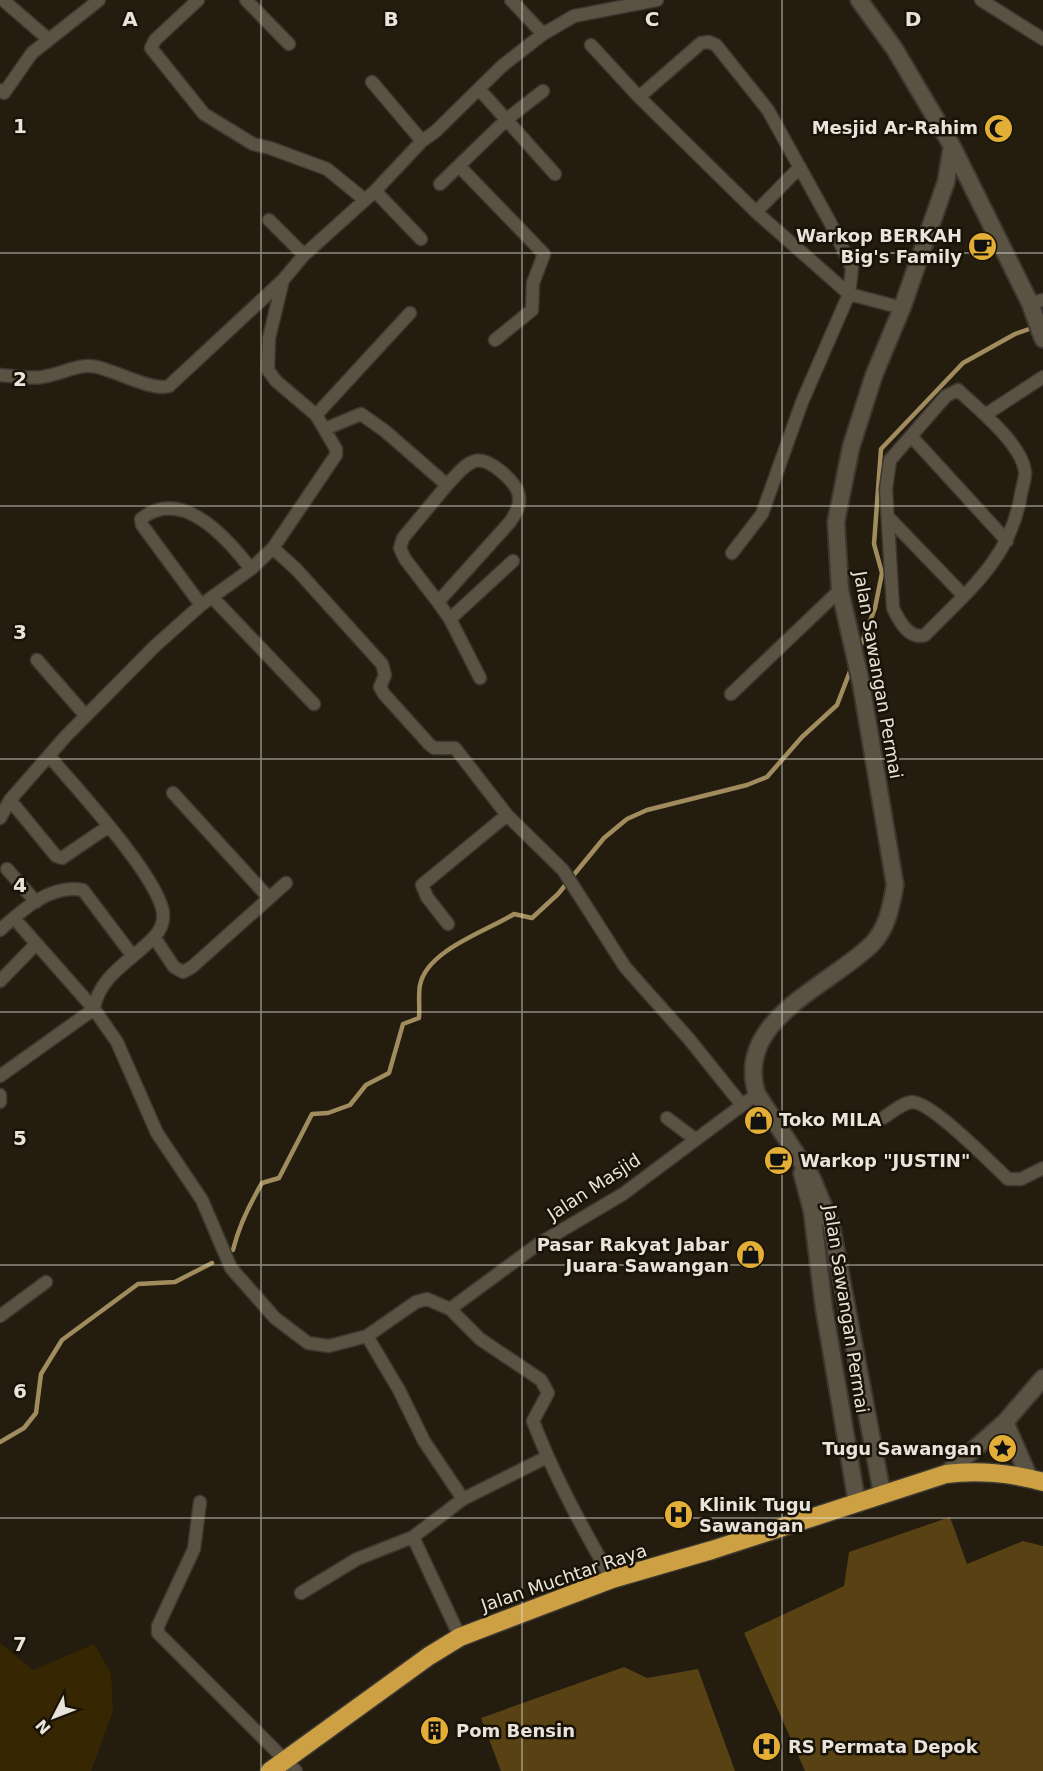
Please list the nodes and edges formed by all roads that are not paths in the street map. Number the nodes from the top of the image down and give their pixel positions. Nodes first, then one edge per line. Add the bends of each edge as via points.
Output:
1 (3, 0) edge
2 (99, 0) edge
3 (198, 0) edge
4 (246, 0) edge
5 (511, 0) edge
6 (657, 0) edge
7 (859, 0) edge
8 (981, 0) edge
9 (543, 34) junction
10 (47, 39) junction
11 (1043, 39) edge
12 (289, 44) dead end
13 (591, 45) dead end
14 (372, 82) dead end
15 (478, 88) junction
16 (543, 91) dead end
17 (1, 94) edge
18 (639, 97) junction
19 (507, 119) junction
20 (422, 141) junction
21 (952, 146) junction
22 (459, 166) junction
23 (800, 167) junction
24 (555, 174) dead end
25 (440, 184) dead end
26 (375, 191) junction
27 (365, 200) junction
28 (756, 212) junction
29 (270, 220) dead end
30 (421, 239) dead end
31 (304, 255) junction
32 (283, 280) junction
33 (849, 294) junction
34 (1035, 307) edge
35 (902, 308) junction
36 (410, 313) dead end
37 (1042, 338) edge
38 (495, 340) dead end
39 (0, 375) edge
40 (1043, 377) edge
41 (316, 415) junction
42 (985, 415) junction
43 (325, 429) junction
44 (911, 436) junction
45 (447, 485) junction
46 (888, 517) junction
47 (1007, 541) junction
48 (273, 548) junction
49 (732, 553) dead end
50 (513, 561) dead end
51 (251, 569) junction
52 (840, 590) junction
53 (964, 596) junction
54 (212, 597) junction
55 (438, 602) junction
56 (201, 605) junction
57 (450, 619) junction
58 (37, 660) dead end
59 (480, 678) dead end
60 (731, 694) dead end
61 (314, 704) dead end
62 (86, 716) junction
63 (50, 757) junction
64 (173, 794) dead end
65 (10, 800) junction
66 (507, 815) junction
67 (0, 818) edge
68 (109, 826) junction
69 (7, 869) dead end
70 (286, 883) dead end
71 (269, 898) junction
72 (36, 902) junction
73 (448, 924) dead end
74 (20, 925) dead end
75 (0, 930) edge
76 (154, 938) junction
77 (36, 944) junction
78 (132, 956) junction
79 (0, 981) edge
80 (94, 1009) junction
81 (0, 1076) edge
82 (757, 1094) junction
83 (0, 1095) edge
84 (0, 1102) edge
85 (741, 1105) junction
86 (667, 1118) dead end
87 (883, 1118) dead end
88 (695, 1139) junction
89 (1043, 1168) edge
90 (819, 1209) junction
91 (46, 1282) dead end
92 (450, 1309) junction
93 (0, 1316) edge
94 (367, 1336) junction
95 (858, 1366) junction
96 (834, 1370) junction
97 (1043, 1378) edge
98 (1005, 1422) junction
99 (547, 1457) junction
100 (946, 1474) junction
101 (1036, 1480) edge
102 (882, 1493) junction
103 (463, 1499) junction
104 (200, 1502) dead end
105 (857, 1503) junction
106 (413, 1537) junction
107 (612, 1579) junction
108 (301, 1593) dead end
109 (460, 1637) junction
110 (291, 1765) edge
111 (270, 1771) edge

1 - 10 street
2 - 10 street
3 - 27 street via 151,48 186,94 204,114 252,144 327,169
4 - 12 street
5 - 9 street
6 - 9 street via 574,16
7 - 21 street via 883,31
8 - 11 street
9 - 15 street
10 - 17 street
13 - 18 street
14 - 20 street
15 - 19 street
15 - 20 street
16 - 19 street
18 - 23 street via 701,43 716,45 768,110
18 - 28 street
19 - 22 street
19 - 24 street
20 - 26 street
21 - 34 street
21 - 35 street, Jalan Sawangan Permai via 946,182
22 - 25 street
22 - 38 street via 544,254 533,283 532,310
23 - 28 street
23 - 33 street via 852,268
26 - 27 street
26 - 30 street
27 - 31 street
28 - 33 street
29 - 31 street
31 - 32 street
32 - 39 street via 163,388 94,366 47,376
32 - 41 street via 269,338 268,370
33 - 35 street
33 - 49 street via 802,402 762,514
34 - 37 street
35 - 52 street, Jalan Sawangan Permai via 850,447 836,522
36 - 41 street
40 - 42 street
41 - 43 street
42 - 44 street via 958,390 946,396
42 - 47 street via 1014,447 1025,471 1017,519
43 - 45 street via 361,414
43 - 48 street via 336,455
44 - 46 street via 890,460
44 - 47 street
45 - 55 street via 403,538 400,548
45 - 55 street via 468,464 478,460 493,464 518,491 519,508
46 - 53 street
46 - 53 street via 893,608 912,636 925,635
47 - 53 street via 987,573
48 - 51 street
48 - 66 street via 382,664 385,675 380,687 384,694 429,744 455,748
50 - 57 street
51 - 54 street
51 - 56 street via 231,545 193,514 163,507 148,513 141,519 142,525
52 - 60 street
52 - 82 street, Jalan Sawangan Permai via 861,683 895,885 889,918 872,943 776,1017 753,1065 752,1080
54 - 56 street
54 - 61 street
55 - 57 street
56 - 62 street
57 - 59 street
58 - 62 street
62 - 63 street
63 - 65 street
63 - 68 street
64 - 71 street
65 - 67 street
65 - 68 street via 56,856 62,858
66 - 73 street via 422,885
66 - 85 street via 563,870 630,974
68 - 76 street via 160,902 164,915
69 - 72 street
70 - 71 street
71 - 76 street via 183,972 174,967
72 - 75 street
72 - 78 street via 67,887 83,890
74 - 77 street
76 - 78 street
77 - 79 street
77 - 80 street
78 - 80 street via 96,995
80 - 81 street
80 - 94 street via 117,1042 157,1133 202,1200 231,1268 253,1295 308,1343 329,1346
82 - 85 street, Jalan Masjid
82 - 90 street, Jalan Sawangan Permai via 798,1157
83 - 84 street
85 - 88 street, Jalan Masjid
86 - 88 street
87 - 89 street via 905,1104 918,1103 962,1135 1008,1179 1021,1179
88 - 92 street, Jalan Masjid via 623,1194 537,1245
90 - 95 street, Jalan Sawangan Permai via 831,1224
90 - 96 street, Jalan Sawangan Permai
91 - 93 street
92 - 94 street via 427,1299 416,1302
92 - 99 street via 480,1339 545,1386 548,1393 533,1421
94 - 103 street via 424,1441
95 - 96 street
95 - 102 street, Jalan Sawangan Permai
96 - 105 street, Jalan Sawangan Permai
97 - 98 street
98 - 100 street
98 - 101 street
99 - 103 street
99 - 107 street
100 - 101 highway, Jalan Muchtar Raya via 966,1471
100 - 102 highway, Jalan Muchtar Raya
102 - 105 highway, Jalan Muchtar Raya
103 - 106 street
104 - 110 street via 195,1549 158,1633
105 - 107 highway, Jalan Muchtar Raya
106 - 108 street via 357,1559
106 - 109 street
107 - 109 highway, Jalan Muchtar Raya
109 - 110 highway, Jalan Muchtar Raya via 429,1656
110 - 111 highway, Jalan Muchtar Raya

